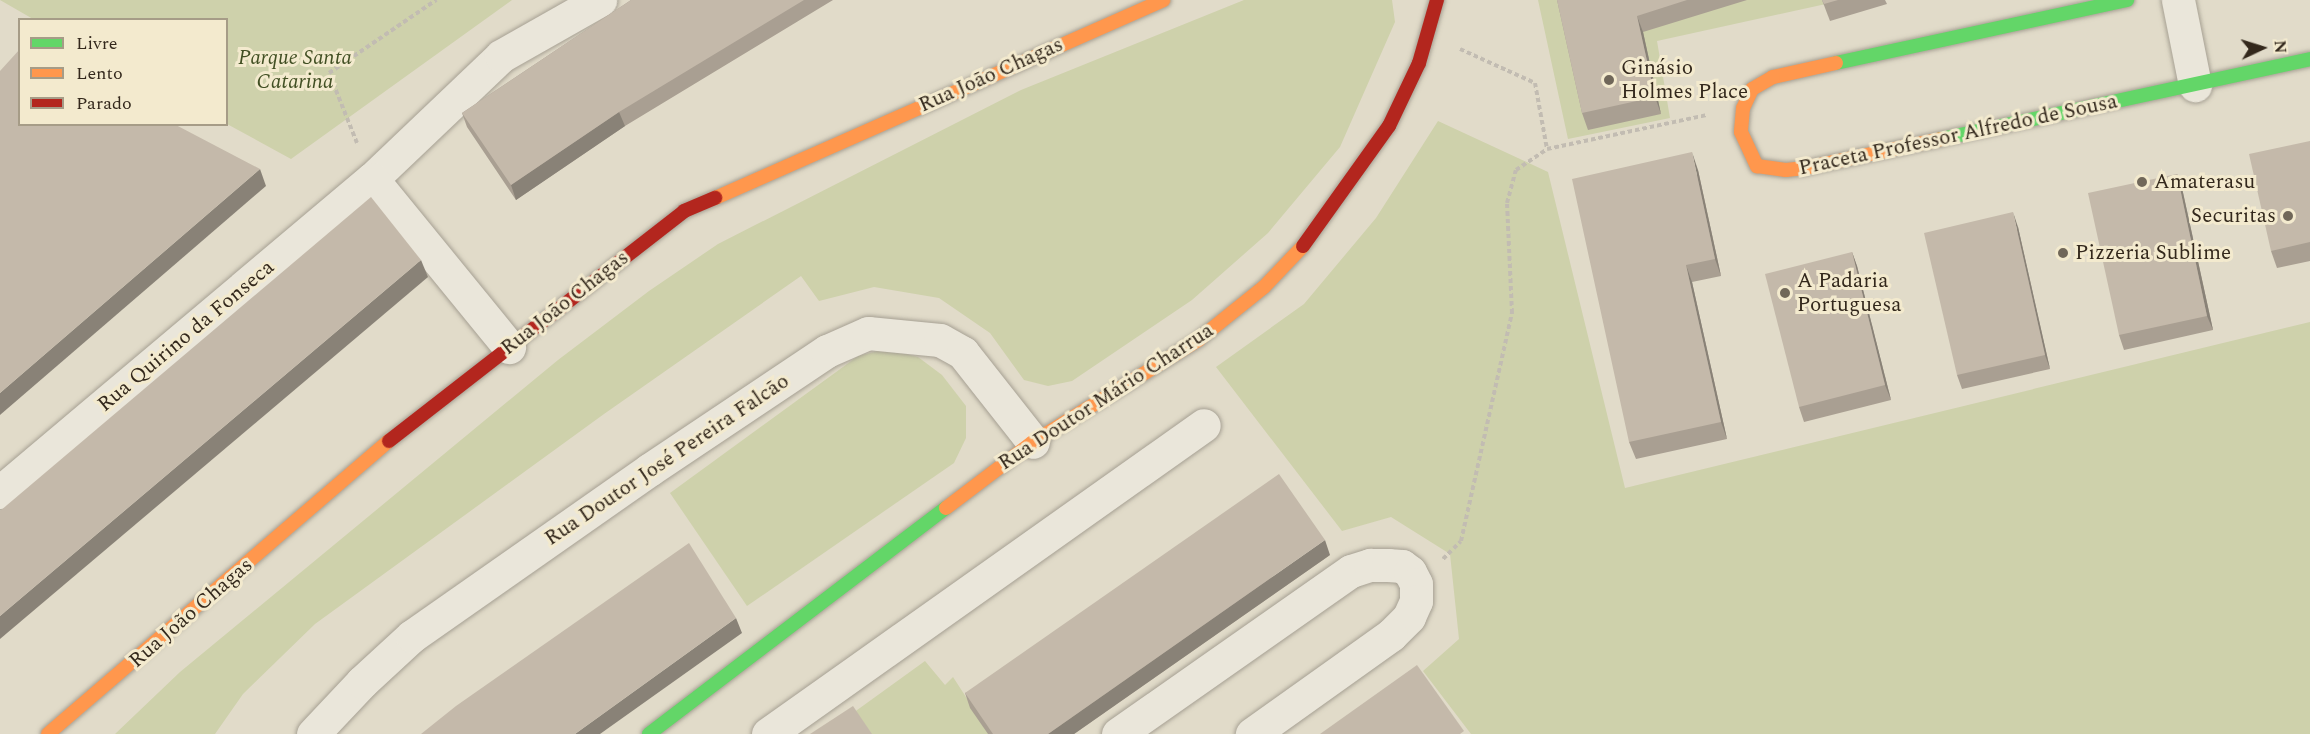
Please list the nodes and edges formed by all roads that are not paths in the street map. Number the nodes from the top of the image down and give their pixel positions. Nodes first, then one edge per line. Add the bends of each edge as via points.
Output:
1 (600, 0) edge
2 (1162, 0) edge
3 (1437, 0) edge
4 (2127, 0) edge
5 (2178, 0) edge
6 (2310, 59) edge
7 (2196, 85) junction
8 (372, 179) junction
9 (509, 347) junction
10 (1204, 425) dead end
11 (1033, 442) junction
12 (0, 492) edge
13 (48, 734) edge
14 (313, 734) edge
15 (649, 734) edge
16 (768, 734) edge
17 (1118, 734) edge
18 (1252, 734) edge

1 - 8 street, Rua Quirino da Fonseca via 501,56
2 - 9 street, Rua João Chagas via 684,211
3 - 11 street, Rua Doutor Mário Charrua via 1429,35 1389,126 1313,236 1264,287 1198,340
4 - 7 street, Praceta Professor Alfredo de Sousa via 1773,77 1752,89 1743,108 1741,132 1757,166 1786,170
5 - 7 street
6 - 7 street, Praceta Professor Alfredo de Sousa
8 - 9 street
8 - 12 street, Rua Quirino da Fonseca
9 - 13 street, Rua João Chagas via 395,436
10 - 16 street
11 - 14 street, Rua Doutor José Pereira Falcão via 963,353 940,340 868,333 827,351 412,636
11 - 15 street, Rua Doutor Mário Charrua
17 - 18 street via 1351,571 1370,566 1402,566 1410,572 1416,584 1416,601 1409,617 1391,635

